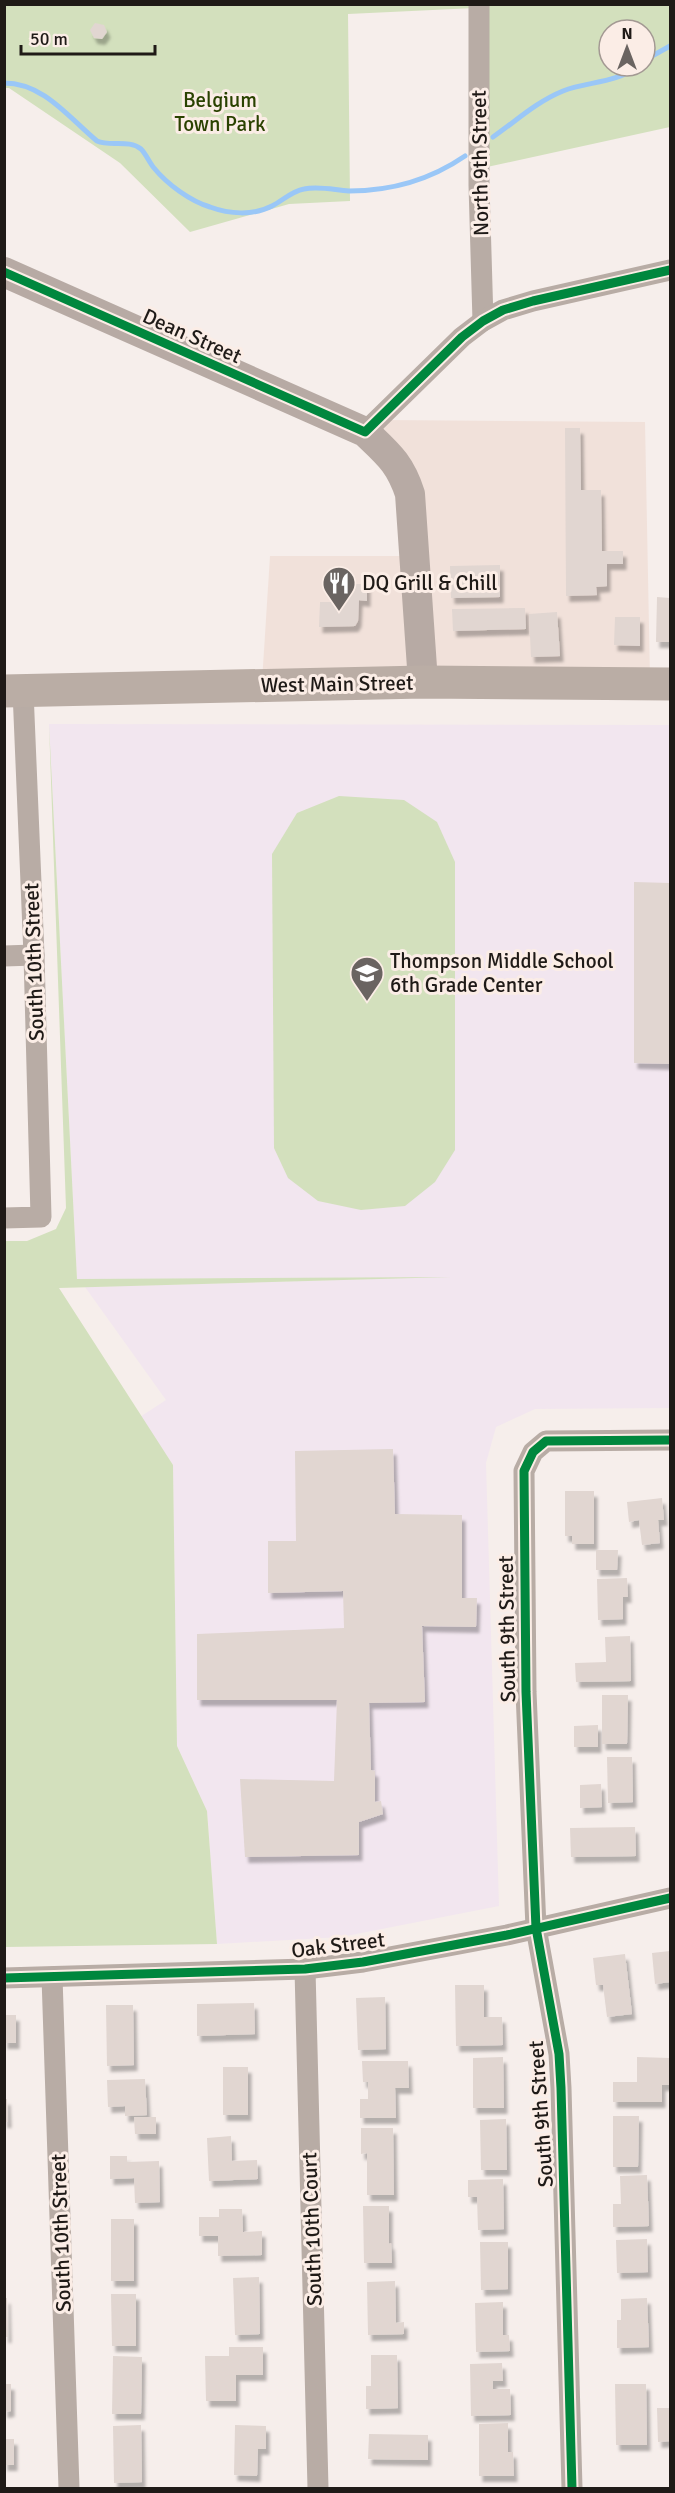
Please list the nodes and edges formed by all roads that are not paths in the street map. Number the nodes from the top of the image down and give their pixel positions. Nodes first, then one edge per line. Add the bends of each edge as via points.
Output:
1 (479, 4) edge
2 (670, 270) edge
3 (4, 272) edge
4 (483, 321) junction
5 (366, 432) junction
6 (423, 682) junction
7 (670, 684) edge
8 (14, 691) edge
9 (4, 956) edge
10 (34, 956) junction
11 (15, 1218) edge
12 (670, 1440) edge
13 (670, 1898) edge
14 (536, 1928) junction
15 (305, 1969) junction
16 (52, 1977) junction
17 (4, 1978) edge
18 (69, 2488) edge
19 (318, 2488) edge
20 (572, 2488) edge

1 - 4 street, North 9th Street
2 - 4 street via 533,301
3 - 5 street, Dean Street
4 - 5 street
5 - 6 street via 403,472 410,494
6 - 7 main road, West Main Street
6 - 8 main road, West Main Street
8 - 10 street, South 10th Street
9 - 10 street
10 - 11 street, South 10th Street via 41,1217
12 - 14 street, South 9th Street via 546,1441 534,1452 524,1471 526,1692
13 - 14 street, Oak Street
14 - 15 street, Oak Street
14 - 20 street, South 9th Street via 559,2054
15 - 16 street, Oak Street
15 - 19 street, South 10th Court
16 - 17 street, Oak Street
16 - 18 street, South 10th Street

